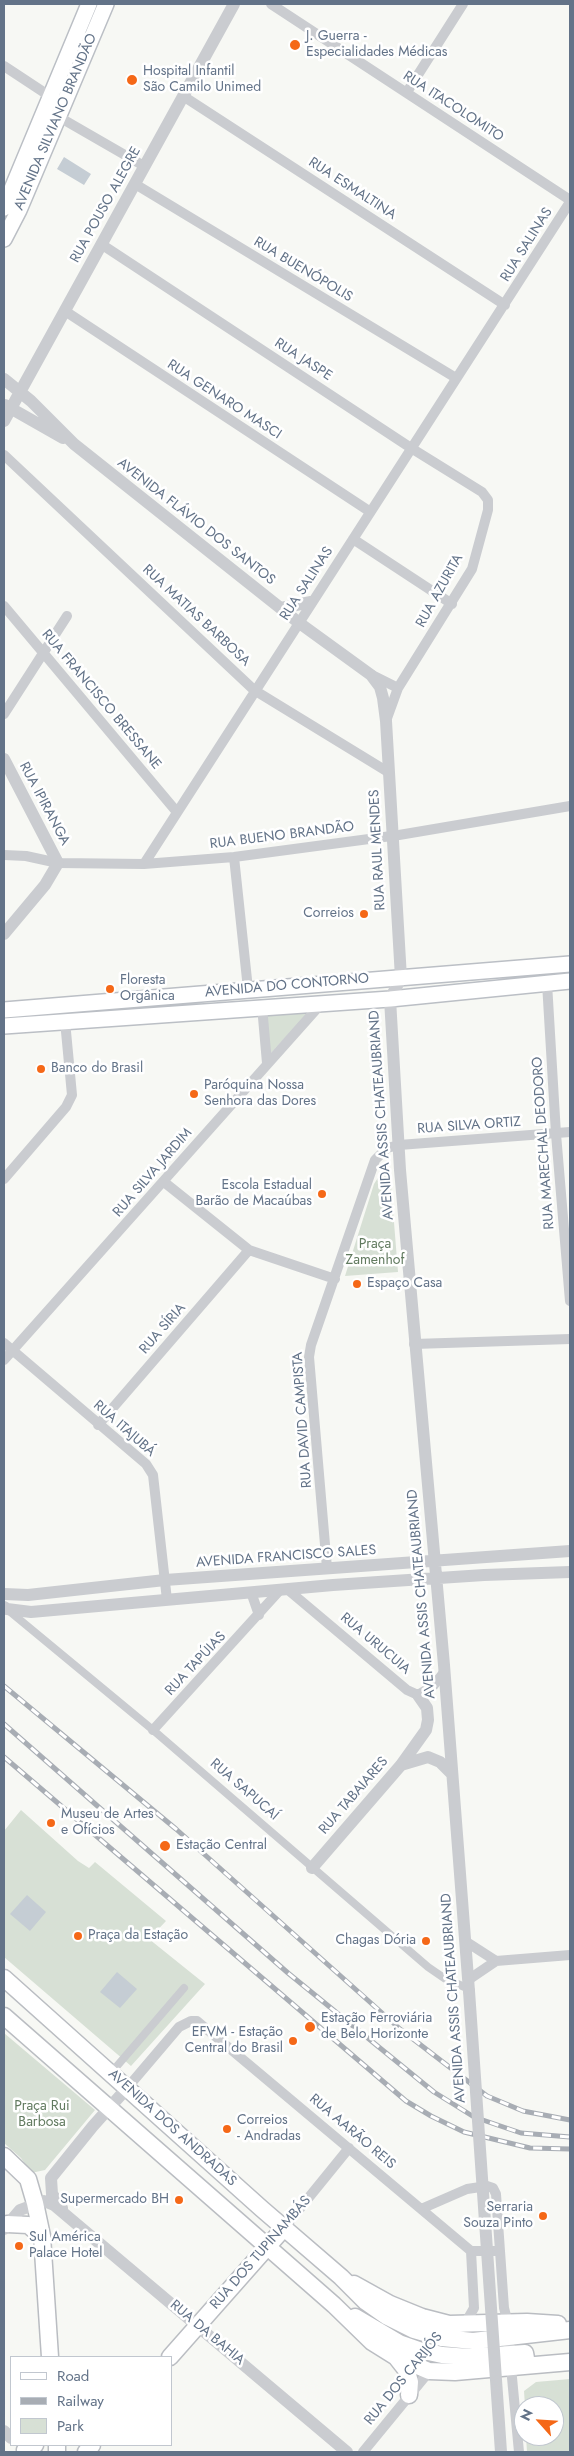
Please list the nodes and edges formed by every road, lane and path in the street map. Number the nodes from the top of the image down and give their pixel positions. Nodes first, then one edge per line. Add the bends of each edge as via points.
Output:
1 (90, 4) edge
2 (106, 4) edge
3 (234, 4) edge
4 (271, 4) edge
5 (463, 4) edge
6 (4, 66) edge
7 (407, 92) junction
8 (183, 96) junction
9 (51, 97) junction
10 (59, 117) junction
11 (144, 166) junction
12 (134, 184) junction
13 (570, 201) edge
14 (5, 203) edge
15 (4, 240) edge
16 (101, 244) junction
17 (505, 306) junction
18 (65, 311) junction
19 (456, 378) junction
20 (4, 379) edge
21 (20, 391) junction
22 (7, 406) edge
23 (4, 421) edge
24 (74, 444) junction
25 (410, 448) junction
26 (4, 455) edge
27 (488, 500) joint
28 (369, 511) junction
29 (353, 539) junction
30 (312, 602) junction
31 (452, 604) junction
32 (4, 606) edge
33 (281, 608) junction
34 (67, 616) dead end
35 (298, 622) junction
36 (42, 651) junction
37 (371, 675) junction
38 (398, 688) junction
39 (254, 690) junction
40 (4, 714) edge
41 (386, 721) junction
42 (4, 759) edge
43 (388, 772) junction
44 (570, 806) edge
45 (176, 811) junction
46 (392, 836) junction
47 (4, 855) edge
48 (234, 857) junction
49 (58, 863) junction
50 (144, 864) junction
51 (4, 934) edge
52 (570, 964) edge
53 (401, 978) junction
54 (376, 979) junction
55 (570, 981) edge
56 (547, 983) junction
57 (248, 989) junction
58 (390, 999) junction
59 (322, 1003) junction
60 (262, 1006) junction
61 (4, 1010) edge
62 (65, 1022) junction
63 (4, 1026) edge
64 (266, 1063) junction
65 (570, 1132) edge
66 (556, 1134) junction
67 (399, 1145) junction
68 (4, 1179) edge
69 (164, 1182) junction
70 (249, 1250) junction
71 (335, 1279) junction
72 (570, 1301) edge
73 (570, 1339) edge
74 (4, 1343) edge
75 (414, 1344) junction
76 (13, 1350) junction
77 (4, 1360) edge
78 (98, 1425) junction
79 (570, 1551) edge
80 (435, 1561) junction
81 (327, 1568) junction
82 (570, 1572) edge
83 (436, 1579) junction
84 (165, 1580) junction
85 (284, 1589) junction
86 (251, 1592) junction
87 (4, 1594) edge
88 (167, 1600) junction
89 (5, 1608) edge
90 (259, 1616) junction
91 (445, 1671) junction
92 (418, 1695) junction
93 (153, 1730) junction
94 (401, 1764) junction
95 (451, 1772) junction
96 (312, 1868) junction
97 (465, 1941) junction
98 (570, 1955) edge
99 (496, 1961) junction
100 (4, 1978) edge
101 (468, 1986) junction
102 (184, 1988) dead end
103 (4, 2016) edge
104 (112, 2072) junction
105 (128, 2087) junction
106 (111, 2108) junction
107 (349, 2148) junction
108 (4, 2156) edge
109 (35, 2203) junction
110 (422, 2209) junction
111 (66, 2214) junction
112 (6, 2226) edge
113 (284, 2228) junction
114 (42, 2236) junction
115 (268, 2248) junction
116 (471, 2251) junction
117 (500, 2251) junction
118 (341, 2277) junction
119 (334, 2305) junction
120 (466, 2323) junction
121 (199, 2325) junction
122 (570, 2325) edge
123 (570, 2330) edge
124 (454, 2339) junction
125 (515, 2348) junction
126 (442, 2355) junction
127 (50, 2356) edge
128 (171, 2356) edge
129 (396, 2357) junction
130 (570, 2362) edge
131 (429, 2371) junction
132 (410, 2395) junction
133 (347, 2452) edge
134 (362, 2452) edge
135 (501, 2452) edge
136 (519, 2452) edge

1 - 9 main road, AVENIDA SILVIANO BRANDÃO
2 - 10 main road, AVENIDA SILVIANO BRANDÃO
3 - 8 street, RUA POUSO ALEGRE
4 - 7 street, RUA ITACOLOMITO
5 - 7 street
6 - 9 street
7 - 13 street, RUA ITACOLOMITO
8 - 11 street, RUA POUSO ALEGRE
8 - 17 street, RUA ESMALTINA
9 - 14 main road, AVENIDA SILVIANO BRANDÃO
10 - 11 street
10 - 15 main road, AVENIDA SILVIANO BRANDÃO
11 - 12 street, RUA POUSO ALEGRE
12 - 16 street, RUA POUSO ALEGRE
12 - 19 street, RUA BUENÓPOLIS
13 - 17 street, RUA SALINAS
16 - 18 street, RUA POUSO ALEGRE
16 - 25 street, RUA JASPE
17 - 19 street, RUA SALINAS
18 - 21 street, RUA POUSO ALEGRE
18 - 28 street, RUA GENARO MASCI
19 - 25 street, RUA SALINAS
20 - 21 street, AVENIDA FLÁVIO DOS SANTOS
21 - 22 street, RUA POUSO ALEGRE
21 - 24 street, AVENIDA FLÁVIO DOS SANTOS
22 - 23 street, RUA POUSO ALEGRE
22 - 24 street, AVENIDA FLÁVIO DOS SANTOS
24 - 33 street, AVENIDA FLÁVIO DOS SANTOS
25 - 27 street, RUA JASPE via 482,492
25 - 28 street, RUA SALINAS
26 - 39 street, RUA MATIAS BARBOSA
27 - 31 street, RUA AZURITA via 472,569
28 - 29 street, RUA SALINAS
29 - 30 street, RUA SALINAS
29 - 31 street
30 - 33 street
30 - 35 street, RUA SALINAS
31 - 38 street, RUA AZURITA
32 - 36 street, RUA FRANCISCO BRESSANE
33 - 35 street, AVENIDA FLÁVIO DOS SANTOS
34 - 36 street
35 - 37 street
35 - 39 street, RUA SALINAS
36 - 40 street
36 - 45 street, RUA FRANCISCO BRESSANE
37 - 38 street
37 - 41 street via 380,687
38 - 41 street, RUA AZURITA
39 - 43 street, RUA MATIAS BARBOSA
39 - 45 street, RUA SALINAS
41 - 43 street, RUA RAUL MENDES
42 - 49 street, RUA IPIRANGA
43 - 46 street, RUA RAUL MENDES
44 - 46 street, RUA BUENO BRANDÃO
45 - 50 street, RUA SALINAS
46 - 48 street, RUA BUENO BRANDÃO
46 - 53 street, RUA RAUL MENDES
47 - 49 street
48 - 50 street, RUA BUENO BRANDÃO
48 - 57 street
49 - 50 street
49 - 51 street via 45,885
52 - 53 main road, AVENIDA DO CONTORNO
53 - 54 main road, AVENIDA DO CONTORNO
53 - 58 street, AVENIDA ASSIS CHATEAUBRIAND
54 - 57 main road, AVENIDA DO CONTORNO
54 - 58 street, AVENIDA ASSIS CHATEAUBRIAND
55 - 56 main road, AVENIDA DO CONTORNO
56 - 58 main road, AVENIDA DO CONTORNO
56 - 66 street, RUA MARECHAL DEODORO
57 - 61 main road, AVENIDA DO CONTORNO
58 - 59 main road, AVENIDA DO CONTORNO
58 - 67 street, AVENIDA ASSIS CHATEAUBRIAND
59 - 60 main road, AVENIDA DO CONTORNO
59 - 64 street, RUA SILVA JARDIM
60 - 62 main road, AVENIDA DO CONTORNO
60 - 64 street
62 - 63 main road, AVENIDA DO CONTORNO
62 - 68 street via 72,1095 66,1107
64 - 69 street, RUA SILVA JARDIM
65 - 66 street, RUA SILVA ORTIZ
66 - 67 street, RUA SILVA ORTIZ
66 - 72 street, RUA MARECHAL DEODORO
67 - 71 street, RUA DAVID CAMPISTA via 387,1148 375,1160
67 - 75 street, AVENIDA ASSIS CHATEAUBRIAND
69 - 70 street
69 - 76 street, RUA SILVA JARDIM
70 - 71 street
70 - 78 street, RUA SÍRIA
71 - 81 street, RUA DAVID CAMPISTA via 309,1357
73 - 75 street
74 - 76 street, RUA ITAJUBÁ
75 - 80 street, AVENIDA ASSIS CHATEAUBRIAND
76 - 77 street, RUA SILVA JARDIM
76 - 78 street, RUA ITAJUBÁ
78 - 84 street, RUA ITAJUBÁ via 146,1464 153,1475
79 - 80 street, AVENIDA FRANCISCO SALES
80 - 81 street, AVENIDA FRANCISCO SALES
80 - 83 street, AVENIDA ASSIS CHATEAUBRIAND
81 - 84 street, AVENIDA FRANCISCO SALES
82 - 83 street
83 - 85 street
83 - 91 street, AVENIDA ASSIS CHATEAUBRIAND
84 - 87 street, AVENIDA FRANCISCO SALES via 28,1595
84 - 88 street, RUA ITAJUBÁ
85 - 86 street
85 - 90 street, RUA TAPÚIAS
85 - 92 street, RUA URUCUIA via 407,1690
86 - 88 street
86 - 90 street
88 - 89 street via 31,1612
89 - 93 street, RUA SAPUCAÍ
90 - 93 street, RUA TAPÚIAS
91 - 92 street via 434,1685
91 - 95 street, AVENIDA ASSIS CHATEAUBRIAND
92 - 94 street via 427,1708 426,1730
93 - 96 street, RUA SAPUCAÍ
94 - 95 street, RUA TABAIARES via 428,1757
94 - 96 street, RUA TABAIARES
95 - 97 street, AVENIDA ASSIS CHATEAUBRIAND
96 - 101 street, RUA SAPUCAÍ via 428,1967 444,1978
97 - 99 street
97 - 101 street, AVENIDA ASSIS CHATEAUBRIAND
98 - 99 street
99 - 101 street
100 - 104 main road, AVENIDA DOS ANDRADAS
101 - 135 street, AVENIDA ASSIS CHATEAUBRIAND, bridge
102 - 104 street
103 - 106 main road, AVENIDA DOS ANDRADAS
104 - 105 main road, AVENIDA DOS ANDRADAS
105 - 106 street
105 - 107 street, RUA AARÃO REIS via 179,2027 191,2021 203,2024
105 - 113 main road, AVENIDA DOS ANDRADAS
106 - 111 street via 51,2178 52,2194
106 - 115 main road, AVENIDA DOS ANDRADAS
107 - 110 street, RUA AARÃO REIS
107 - 113 street, RUA DOS TUPINAMBÁS
108 - 109 main road via 28,2179
109 - 111 street via 44,2201
109 - 112 street via 20,2210
109 - 114 main road
110 - 116 street, RUA AARÃO REIS
110 - 117 street via 467,2188 493,2188
111 - 121 street, RUA DA BAHIA
112 - 114 main road via 28,2225
113 - 115 main road, RUA DOS TUPINAMBÁS
113 - 118 main road, AVENIDA DOS ANDRADAS
114 - 127 main road
115 - 119 main road, AVENIDA DOS ANDRADAS
115 - 121 main road, RUA DOS TUPINAMBÁS
116 - 117 street
116 - 120 street via 474,2308
117 - 125 street via 504,2308
118 - 120 main road, AVENIDA DOS ANDRADAS via 390,2304 422,2317 449,2324
118 - 124 main road, AVENIDA DOS ANDRADAS via 366,2302 386,2316 414,2330
119 - 126 main road, AVENIDA DOS ANDRADAS via 399,2343
119 - 129 main road, AVENIDA DOS ANDRADAS via 372,2342
120 - 124 street, RUA DOS CARIJÓS
120 - 125 main road, AVENIDA DOS ANDRADAS
121 - 128 main road, RUA DOS TUPINAMBÁS
121 - 133 street, RUA DA BAHIA
122 - 125 main road, AVENIDA DOS ANDRADAS via 527,2322
123 - 125 main road, AVENIDA DOS ANDRADAS
124 - 125 main road, AVENIDA DOS ANDRADAS
124 - 126 street, RUA DOS CARIJÓS
125 - 126 main road, AVENIDA DOS ANDRADAS via 469,2356
125 - 130 main road, AVENIDA DOS ANDRADAS
125 - 131 main road, AVENIDA DOS ANDRADAS via 455,2372
125 - 136 street
126 - 131 street, RUA DOS CARIJÓS
129 - 131 main road, AVENIDA DOS ANDRADAS
129 - 132 main road via 407,2371
131 - 132 street, RUA DOS CARIJÓS
132 - 134 street, RUA DOS CARIJÓS

